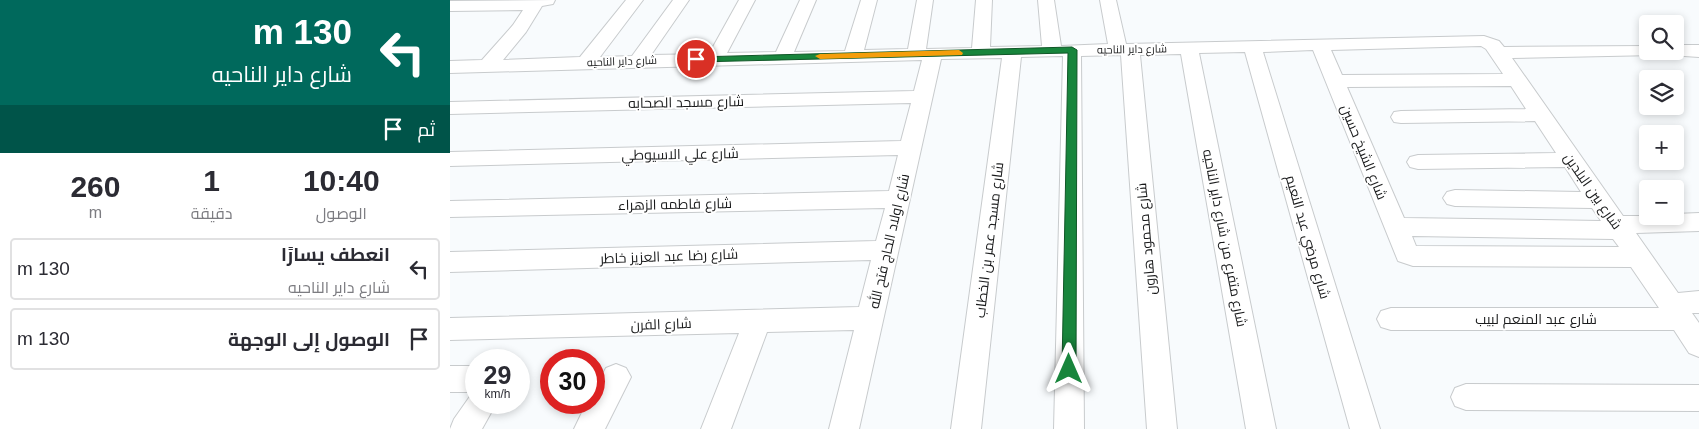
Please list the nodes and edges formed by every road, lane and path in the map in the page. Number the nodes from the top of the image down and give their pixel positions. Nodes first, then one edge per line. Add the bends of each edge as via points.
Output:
1 (635, 0) edge
2 (680, 0) edge
3 (747, 0) edge
4 (808, 0) edge
5 (869, 0) edge
6 (925, 0) edge
7 (984, 0) edge
8 (1046, 0) edge
9 (1108, 0) edge
10 (541, 2) edge
11 (478, 3) edge
12 (450, 6) edge
13 (1319, 44) junction
14 (1252, 46) junction
15 (1189, 47) junction
16 (1491, 47) junction
17 (1124, 49) junction
18 (1062, 50) junction
19 (1639, 51) edge
20 (1684, 51) edge
21 (1699, 51) edge
22 (981, 52) junction
23 (1012, 52) junction
24 (924, 54) junction
25 (852, 56) junction
26 (784, 57) junction
27 (715, 59) junction
28 (638, 61) junction
29 (585, 63) junction
30 (487, 66) junction
31 (450, 67) edge
32 (1516, 80) junction
33 (1335, 81) junction
34 (923, 97) junction
35 (450, 108) edge
36 (1541, 115) junction
37 (1401, 117) dead end
38 (911, 148) junction
39 (450, 160) edge
40 (1572, 160) junction
41 (1418, 162) dead end
42 (1455, 198) dead end
43 (899, 199) junction
44 (1599, 200) junction
45 (450, 208) edge
46 (1699, 222) edge
47 (1395, 227) junction
48 (1618, 228) junction
49 (887, 250) junction
50 (1639, 258) junction
51 (450, 262) edge
52 (1683, 308) edge
53 (871, 318) junction
54 (1391, 320) dead end
55 (757, 321) junction
56 (450, 329) edge
57 (1699, 345) edge
58 (616, 377) dead end
59 (450, 379) edge
60 (465, 379) edge
61 (1466, 397) dead end
62 (1699, 398) edge
63 (474, 414) edge
64 (465, 429) edge
65 (589, 429) edge
66 (716, 429) edge
67 (844, 429) edge
68 (966, 429) edge
69 (1069, 429) edge
70 (1162, 429) edge
71 (1261, 429) edge
72 (1365, 429) edge

1 - 29 street
2 - 28 street
3 - 27 street
4 - 26 street
5 - 25 street
6 - 24 street, شارع اولاد الحاج فتح الله
7 - 22 street
8 - 18 street
9 - 17 street, شارع محمود هارون
10 - 11 street
10 - 30 street
11 - 12 street
13 - 14 street, شارع داير الناحيه
13 - 16 street, شارع داير الناحيه
13 - 33 street, شارع الشيخ حسين
14 - 15 street, شارع داير الناحيه
14 - 72 street, شارع مرضي عبد النعيم
15 - 17 street, شارع داير الناحيه
15 - 71 street, شارع متفرع من شارع داير الناحيه
16 - 19 street, شارع داير الناحيه
16 - 32 street, شارع بين البلدين
17 - 18 street, شارع داير الناحيه
17 - 70 street, شارع محمود هارون
18 - 23 street, شارع داير الناحيه
18 - 69 street
20 - 21 street
22 - 23 street, شارع داير الناحيه
22 - 24 street, شارع داير الناحيه
23 - 68 street, شارع مسجد عمر بن الخطاب
24 - 25 street, شارع داير الناحيه
24 - 34 street, شارع اولاد الحاج فتح الله
25 - 26 street, شارع داير الناحيه
26 - 27 street, شارع داير الناحيه
27 - 28 street, شارع داير الناحيه
28 - 29 street, شارع داير الناحيه
29 - 30 street, شارع داير الناحيه
30 - 31 street, شارع داير الناحيه
32 - 33 street
32 - 36 street, شارع بين البلدين
33 - 47 street, شارع الشيخ حسين
34 - 35 street, شارع مسجد الصحابه
34 - 38 street, شارع اولاد الحاج فتح الله
36 - 37 street
36 - 40 street, شارع بين البلدين
38 - 39 street, شارع علي الاسيوطي
38 - 43 street, شارع اولاد الحاج فتح الله
40 - 41 street
40 - 44 street, شارع بين البلدين
42 - 44 street
43 - 45 street, شارع فاطمه الزهراء
43 - 49 street, شارع اولاد الحاج فتح الله
44 - 48 street, شارع بين البلدين
46 - 48 street
47 - 48 street
47 - 50 street, شارع الشيخ حسين via 1405,252 1413,256
48 - 50 street, شارع بين البلدين
49 - 51 street, شارع رضا عبد العزيز خاطر
49 - 53 street, شارع اولاد الحاج فتح الله
50 - 52 street, شارع بين البلدين
52 - 54 street, شارع عبد المنعم لبيب
52 - 57 street, شارع بين البلدين
53 - 55 street, شارع الفرن
53 - 67 street, شارع اولاد الحاج فتح الله
55 - 56 street, شارع الفرن
55 - 66 street
58 - 65 street
59 - 60 street
61 - 62 street
63 - 64 street

